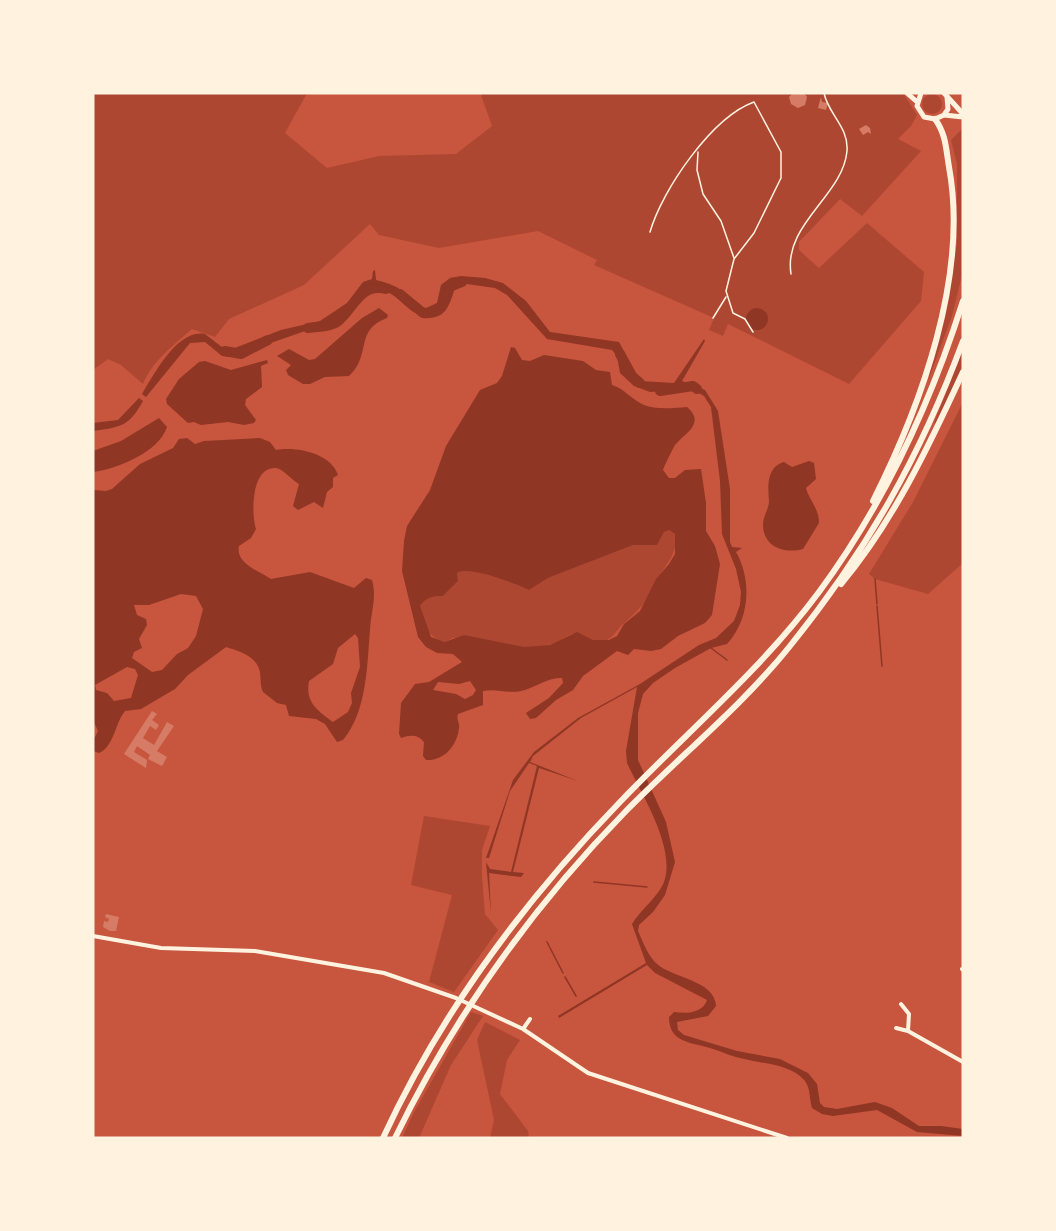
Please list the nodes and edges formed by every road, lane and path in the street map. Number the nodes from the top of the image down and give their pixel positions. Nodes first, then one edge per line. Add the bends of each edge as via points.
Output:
1 (824, 93) edge
2 (907, 93) edge
3 (921, 93) edge
4 (946, 95) edge
5 (916, 101) junction
6 (944, 115) junction
7 (963, 116) edge
8 (934, 120) junction
9 (698, 150) junction
10 (650, 232) dead end
11 (734, 259) junction
12 (791, 274) dead end
13 (726, 296) junction
14 (963, 301) edge
15 (713, 318) dead end
16 (753, 332) dead end
17 (963, 341) edge
18 (963, 372) edge
19 (819, 592) junction
20 (789, 647) junction
21 (93, 936) edge
22 (901, 1005) dead end
23 (530, 1019) dead end
24 (896, 1028) dead end
25 (523, 1029) junction
26 (908, 1031) junction
27 (963, 1062) edge
28 (383, 1138) edge
29 (395, 1138) edge
30 (787, 1138) edge

1 - 12 path via 847,142 845,161 802,228 792,256
2 - 5 main road
3 - 5 main road
4 - 6 main road via 948,109
4 - 7 main road
5 - 8 main road via 919,112
6 - 7 main road
6 - 8 main road
8 - 19 highway via 945,136 954,206 946,292 930,358 895,458
9 - 10 path via 659,207
9 - 11 path via 701,187 721,221
9 - 11 path via 723,123 754,102 781,152 781,178 754,233
11 - 13 path
13 - 15 path
13 - 16 path via 733,313 745,319
14 - 19 highway via 931,392 896,468
17 - 20 highway via 930,424 885,513
18 - 20 highway via 878,534
19 - 28 highway via 741,683 657,764 543,886 446,1020
20 - 29 highway via 624,812 543,903 456,1024
21 - 25 street via 162,948 255,951 384,973 456,998
22 - 26 street via 909,1014
23 - 25 street
24 - 26 street
25 - 30 street via 588,1073
26 - 27 street

